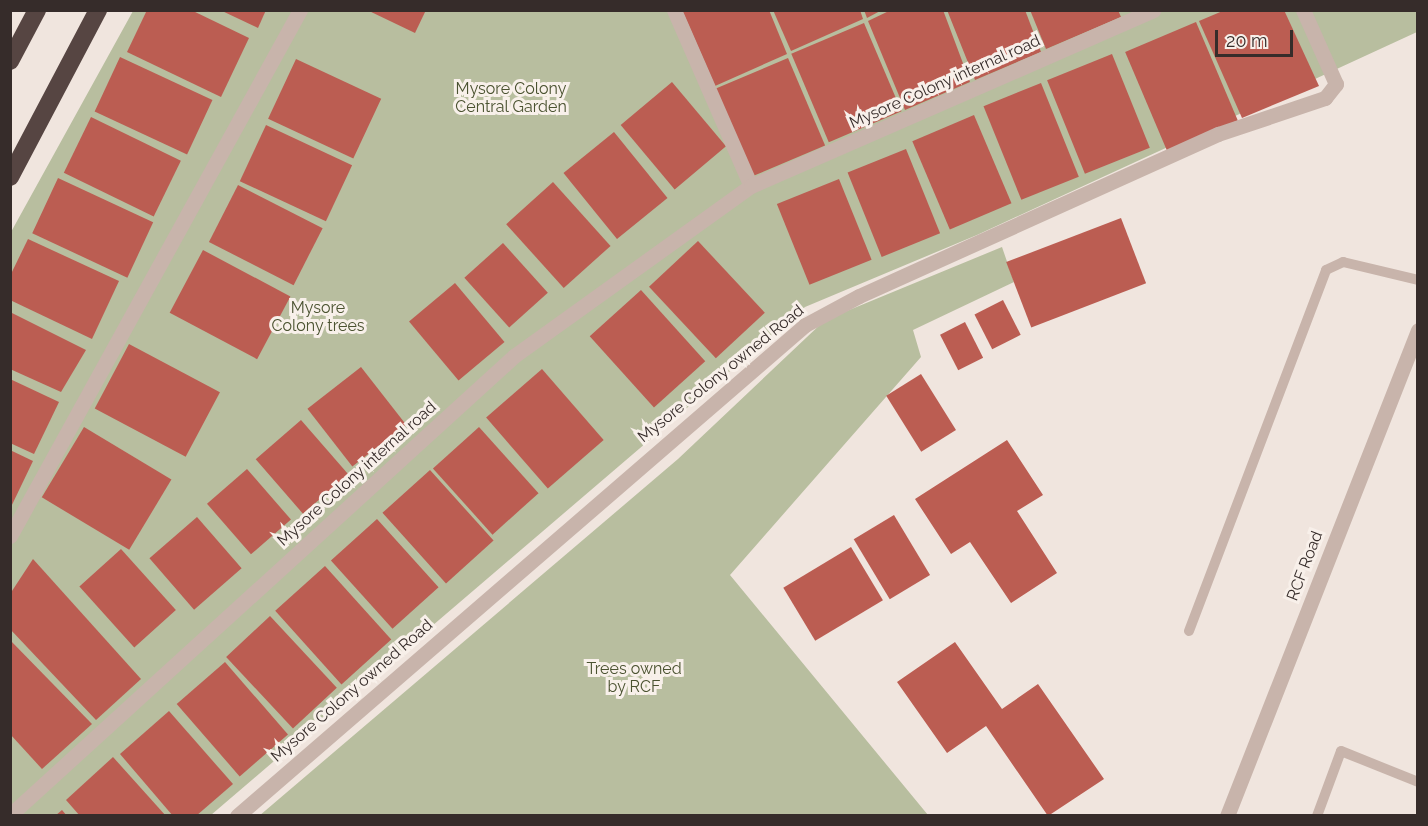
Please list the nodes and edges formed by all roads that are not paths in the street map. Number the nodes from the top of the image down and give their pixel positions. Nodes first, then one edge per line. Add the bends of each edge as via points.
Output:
1 (37, 10) edge
2 (98, 10) edge
3 (300, 10) edge
4 (674, 10) edge
5 (1153, 10) edge
6 (1303, 10) edge
7 (10, 61) edge
8 (10, 177) edge
9 (751, 186) junction
10 (1418, 280) edge
11 (1418, 330) edge
12 (10, 536) edge
13 (1189, 631) dead end
14 (1418, 782) edge
15 (10, 815) edge
16 (237, 816) edge
17 (1227, 816) edge
18 (1317, 816) edge

1 - 7 highway
2 - 8 highway
3 - 12 street
4 - 9 street
5 - 9 street, Mysore Colony internal road
6 - 16 street, Mysore Colony owned Road via 1336,84 1325,98 1218,134 860,296 805,325
9 - 15 street, Mysore Colony internal road via 514,356
10 - 13 lane via 1343,262 1326,270
11 - 17 street, RCF Road
14 - 18 lane via 1341,751

